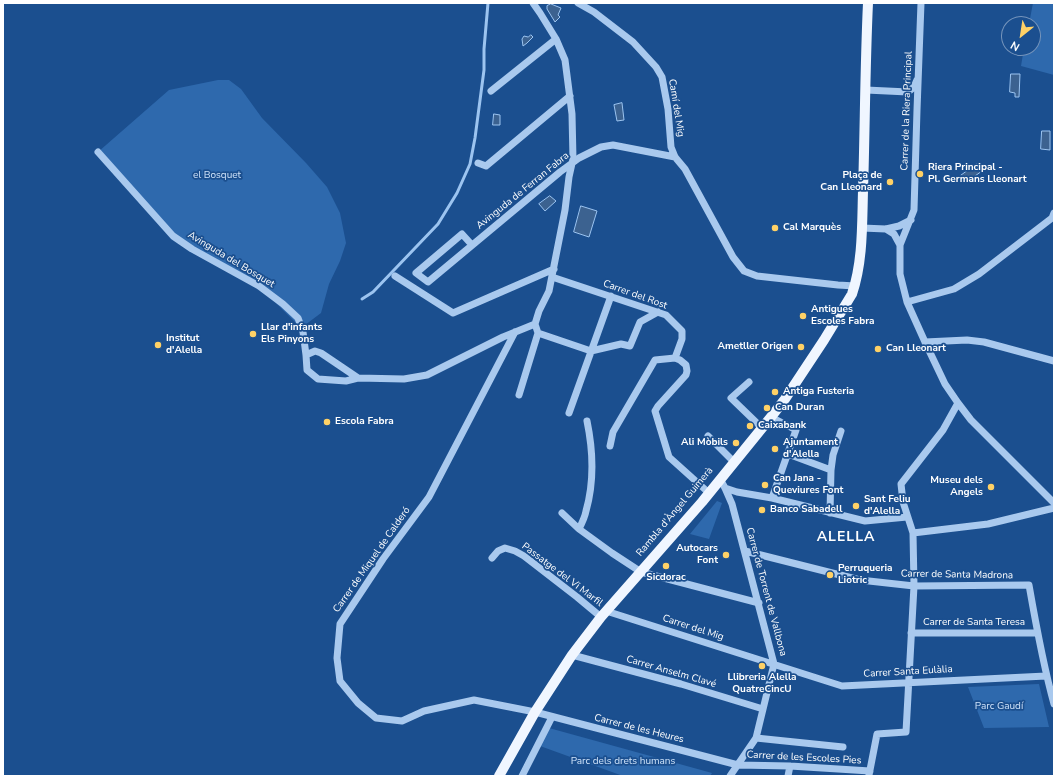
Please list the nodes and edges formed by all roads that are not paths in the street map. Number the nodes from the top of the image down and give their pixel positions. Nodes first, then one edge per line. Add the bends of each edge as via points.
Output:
1 (533, 3) edge
2 (578, 3) edge
3 (868, 3) edge
4 (922, 3) edge
5 (556, 39) junction
6 (918, 74) junction
7 (866, 90) junction
8 (491, 91) dead end
9 (908, 92) junction
10 (570, 96) junction
11 (917, 110) junction
12 (98, 152) dead end
13 (675, 157) junction
14 (478, 163) dead end
15 (572, 163) junction
16 (1053, 216) edge
17 (911, 220) junction
18 (862, 228) junction
19 (886, 229) junction
20 (472, 245) junction
21 (900, 245) junction
22 (553, 273) junction
23 (395, 276) dead end
24 (855, 286) junction
25 (611, 296) junction
26 (907, 302) junction
27 (658, 312) junction
28 (535, 324) junction
29 (515, 332) junction
30 (538, 333) junction
31 (925, 342) junction
32 (591, 351) junction
33 (306, 355) junction
34 (675, 358) junction
35 (1054, 361) edge
36 (358, 378) junction
37 (749, 382) dead end
38 (518, 395) dead end
39 (958, 403) junction
40 (569, 414) dead end
41 (771, 417) junction
42 (587, 421) dead end
43 (762, 428) junction
44 (841, 431) dead end
45 (708, 436) dead end
46 (610, 446) dead end
47 (788, 454) junction
48 (734, 462) junction
49 (831, 470) junction
50 (720, 479) junction
51 (726, 488) junction
52 (709, 493) junction
53 (772, 498) junction
54 (1054, 503) edge
55 (1054, 508) edge
56 (562, 513) dead end
57 (832, 513) junction
58 (907, 517) junction
59 (579, 529) junction
60 (913, 533) junction
61 (744, 551) junction
62 (492, 558) dead end
63 (641, 572) junction
64 (914, 586) junction
65 (759, 603) junction
66 (603, 614) junction
67 (911, 632) junction
68 (1037, 633) junction
69 (572, 655) junction
70 (774, 664) junction
71 (1046, 676) junction
72 (909, 682) junction
73 (1054, 704) edge
74 (763, 709) junction
75 (535, 712) junction
76 (552, 718) junction
77 (756, 738) junction
78 (842, 747) dead end
79 (738, 765) junction
80 (790, 766) junction
81 (869, 774) edge
82 (499, 776) edge
83 (522, 776) edge
84 (730, 776) edge
85 (788, 776) edge

1 - 5 street
2 - 13 street, Camí del Mig via 633,42 656,67 662,77 671,147
3 - 7 main road, Rambla d'Àngel Guimerà
4 - 6 street, Carrer de la Riera Principal
5 - 8 street
5 - 10 street via 565,60
6 - 9 street via 914,87
6 - 11 street, Carrer de la Riera Principal
7 - 9 street
7 - 18 main road, Rambla d'Àngel Guimerà
9 - 11 street
10 - 14 street via 486,166
10 - 15 street
11 - 17 street, Carrer de la Riera Principal via 914,210
12 - 33 street, Avinguda del Bosquet via 173,236 192,250 259,286 284,304 298,318
13 - 15 street, Avinguda de Ferran Fabra via 613,145 601,147
13 - 24 street via 685,169 733,257 744,271 757,276
15 - 20 street, Avinguda de Ferran Fabra
15 - 22 street
16 - 26 street via 979,274 954,289
17 - 19 street
17 - 21 street, Carrer de la Riera Principal
18 - 19 street
18 - 24 main road, Rambla d'Àngel Guimerà
19 - 21 street via 894,234
20 - 20 street, Avinguda de Ferran Fabra via 428,282 416,273 462,234
21 - 26 street via 900,274
22 - 23 street via 453,313
22 - 25 street, Carrer del Rost
22 - 28 street via 549,291
24 - 41 main road, Rambla d'Àngel Guimerà via 832,326
25 - 27 street, Carrer del Rost
25 - 32 street
26 - 31 street
27 - 32 street via 640,322 630,346 621,344
27 - 34 street, Carrer del Rost via 666,315 682,331 682,339
28 - 29 street, Avinguda del Bosquet
28 - 30 street
29 - 36 street, Avinguda del Bosquet via 427,376 404,379
29 - 75 street, Carrer de Miquel de Calderó via 429,497 383,559 340,624 337,658 340,681 358,703 376,718 402,720 424,711 474,700
30 - 32 street
30 - 38 street
31 - 35 street via 984,342
31 - 39 street via 945,384
32 - 40 street
33 - 36 street via 315,351 321,353
33 - 36 street, Avinguda del Bosquet via 307,370 318,379 346,381
34 - 46 street via 655,360 613,432
34 - 52 street via 686,365 686,374 655,411 669,457
37 - 43 street via 731,398
39 - 54 street via 971,420
39 - 58 street via 943,430 901,484
41 - 43 main road, Rambla d'Àngel Guimerà
41 - 47 street via 796,430
42 - 59 street via 591,451 590,490 586,512
43 - 48 main road, Rambla d'Àngel Guimerà
44 - 49 street
45 - 48 street
47 - 49 street
47 - 53 street
48 - 50 main road, Rambla d'Àngel Guimerà
49 - 57 street
50 - 51 street, Carrer de Torrent de Vallbona
50 - 52 main road, Rambla d'Àngel Guimerà
51 - 53 street
51 - 61 street, Carrer de Torrent de Vallbona
52 - 63 main road, Rambla d'Àngel Guimerà
53 - 57 street
55 - 60 street via 988,524
56 - 59 street
57 - 58 street via 865,521
58 - 60 street
59 - 63 street
60 - 64 street
61 - 64 street, Carrer de Santa Madrona via 860,580
61 - 65 street, Carrer de Torrent de Vallbona
62 - 66 street, Passatge del Vi Marfil via 505,548 515,551
63 - 65 street
63 - 66 main road, Rambla d'Àngel Guimerà
64 - 67 street
64 - 68 street, Carrer de Santa Madrona via 1029,585
65 - 70 street, Carrer de Torrent de Vallbona
66 - 69 main road, Rambla d'Àngel Guimerà
66 - 70 street, Carrer del Mig
67 - 68 street, Carrer de Santa Teresa
67 - 72 street
68 - 71 street
69 - 74 street, Carrer Anselm Clavé
69 - 75 main road, Rambla d'Àngel Guimerà
70 - 72 street, Carrer Santa Eulàlia via 842,686
70 - 74 street, Carrer de Torrent de Vallbona
71 - 72 street, Carrer Santa Eulàlia
71 - 73 street
72 - 81 street via 906,732 877,734
74 - 77 street, Carrer de Torrent de Vallbona
75 - 76 street, Carrer de les Heures
75 - 82 main road, Rambla d'Àngel Guimerà
76 - 79 street, Carrer de les Heures
76 - 83 street
77 - 78 street
77 - 79 street, Carrer de Torrent de Vallbona
79 - 80 street, Carrer de les Escoles Pies
79 - 84 street, Carrer de Torrent de Vallbona
80 - 81 street, Carrer de les Escoles Pies
80 - 85 street

